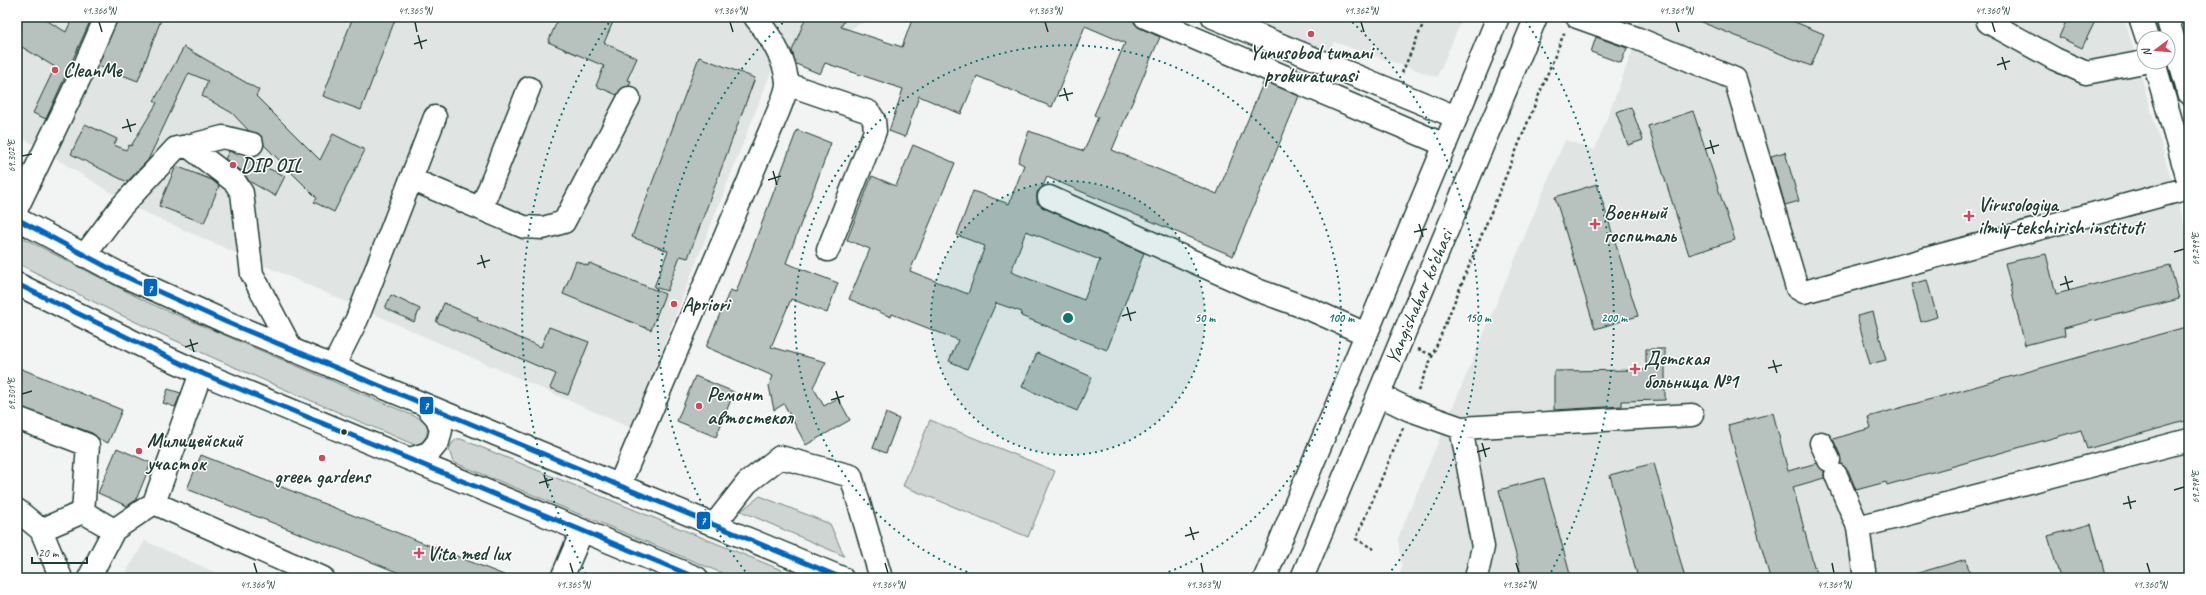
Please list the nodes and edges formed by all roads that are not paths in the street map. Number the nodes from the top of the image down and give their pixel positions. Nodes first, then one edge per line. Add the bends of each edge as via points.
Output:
1 (106, 17) edge
2 (755, 17) edge
3 (1145, 17) edge
4 (1213, 17) edge
5 (1536, 17) edge
6 (2140, 17) edge
7 (2168, 17) edge
8 (1572, 21) edge
9 (1988, 22) dead end
10 (1496, 23) edge
11 (2144, 30) edge
12 (1525, 43) junction
13 (2136, 64) edge
14 (2156, 70) edge
15 (787, 84) junction
16 (529, 88) dead end
17 (2189, 92) edge
18 (629, 98) dead end
19 (435, 117) dead end
20 (1456, 117) junction
21 (252, 144) dead end
22 (1445, 145) junction
23 (188, 146) junction
24 (411, 179) junction
25 (2189, 183) edge
26 (2189, 188) edge
27 (1049, 197) dead end
28 (17, 208) edge
29 (481, 208) junction
30 (17, 219) edge
31 (828, 250) dead end
32 (84, 256) junction
33 (17, 284) edge
34 (1366, 334) junction
35 (292, 350) junction
36 (333, 367) junction
37 (201, 373) junction
38 (1379, 395) junction
39 (426, 406) junction
40 (1692, 414) dead end
41 (17, 418) edge
42 (1462, 428) junction
43 (2189, 440) edge
44 (410, 459) junction
45 (1829, 459) dead end
46 (619, 486) junction
47 (154, 503) junction
48 (17, 510) edge
49 (83, 512) junction
50 (714, 525) junction
51 (1858, 527) junction
52 (41, 530) junction
53 (114, 530) junction
54 (582, 531) junction
55 (568, 576) edge
56 (61, 578) edge
57 (89, 578) edge
58 (322, 578) edge
59 (696, 578) edge
60 (842, 578) edge
61 (881, 578) edge
62 (1265, 578) edge
63 (1302, 578) edge
64 (1476, 578) edge
65 (1865, 578) edge

1 - 28 main road
2 - 15 main road via 767,32
3 - 22 main road
4 - 20 main road
5 - 12 main road, Yangishahar ko‘chasi
6 - 11 main road
7 - 17 main road
8 - 26 main road via 1636,38 1735,79 1797,288 1804,292
9 - 13 main road via 2086,73
10 - 12 main road via 1498,40 1505,45
10 - 20 main road, Yangishahar ko‘chasi
12 - 38 main road, Yangishahar ko‘chasi
14 - 25 main road
15 - 31 main road via 868,112 874,120 875,131
15 - 46 main road via 770,131
16 - 29 main road
18 - 29 main road via 564,222 543,228 524,227
19 - 24 main road
20 - 22 main road, Yangishahar ko‘chasi
21 - 23 main road via 223,137
22 - 34 main road, Yangishahar ko‘chasi
23 - 32 main road via 176,148 120,208
23 - 35 main road via 235,182 242,193 252,274
24 - 29 main road
24 - 36 main road via 357,319
27 - 34 main road via 1257,290 1312,310
30 - 32 main road
32 - 35 main road via 160,293
33 - 37 main road
34 - 62 main road, Yangishahar ko‘chasi
35 - 36 main road
36 - 39 main road
37 - 44 main road
37 - 47 main road
38 - 42 main road via 1410,410
38 - 63 main road, Yangishahar ko‘chasi
39 - 44 main road via 437,418 441,430 438,442 430,453
39 - 46 main road
40 - 42 main road
41 - 49 main road via 88,445
42 - 64 main road via 1483,547
43 - 51 main road
44 - 54 main road
45 - 51 main road
46 - 50 main road
47 - 53 main road
47 - 58 main road
48 - 52 main road
49 - 52 main road
49 - 53 main road
50 - 60 main road
50 - 61 main road via 747,483 780,457 851,476
51 - 65 main road
52 - 56 main road
53 - 57 main road
54 - 55 main road
54 - 59 main road

